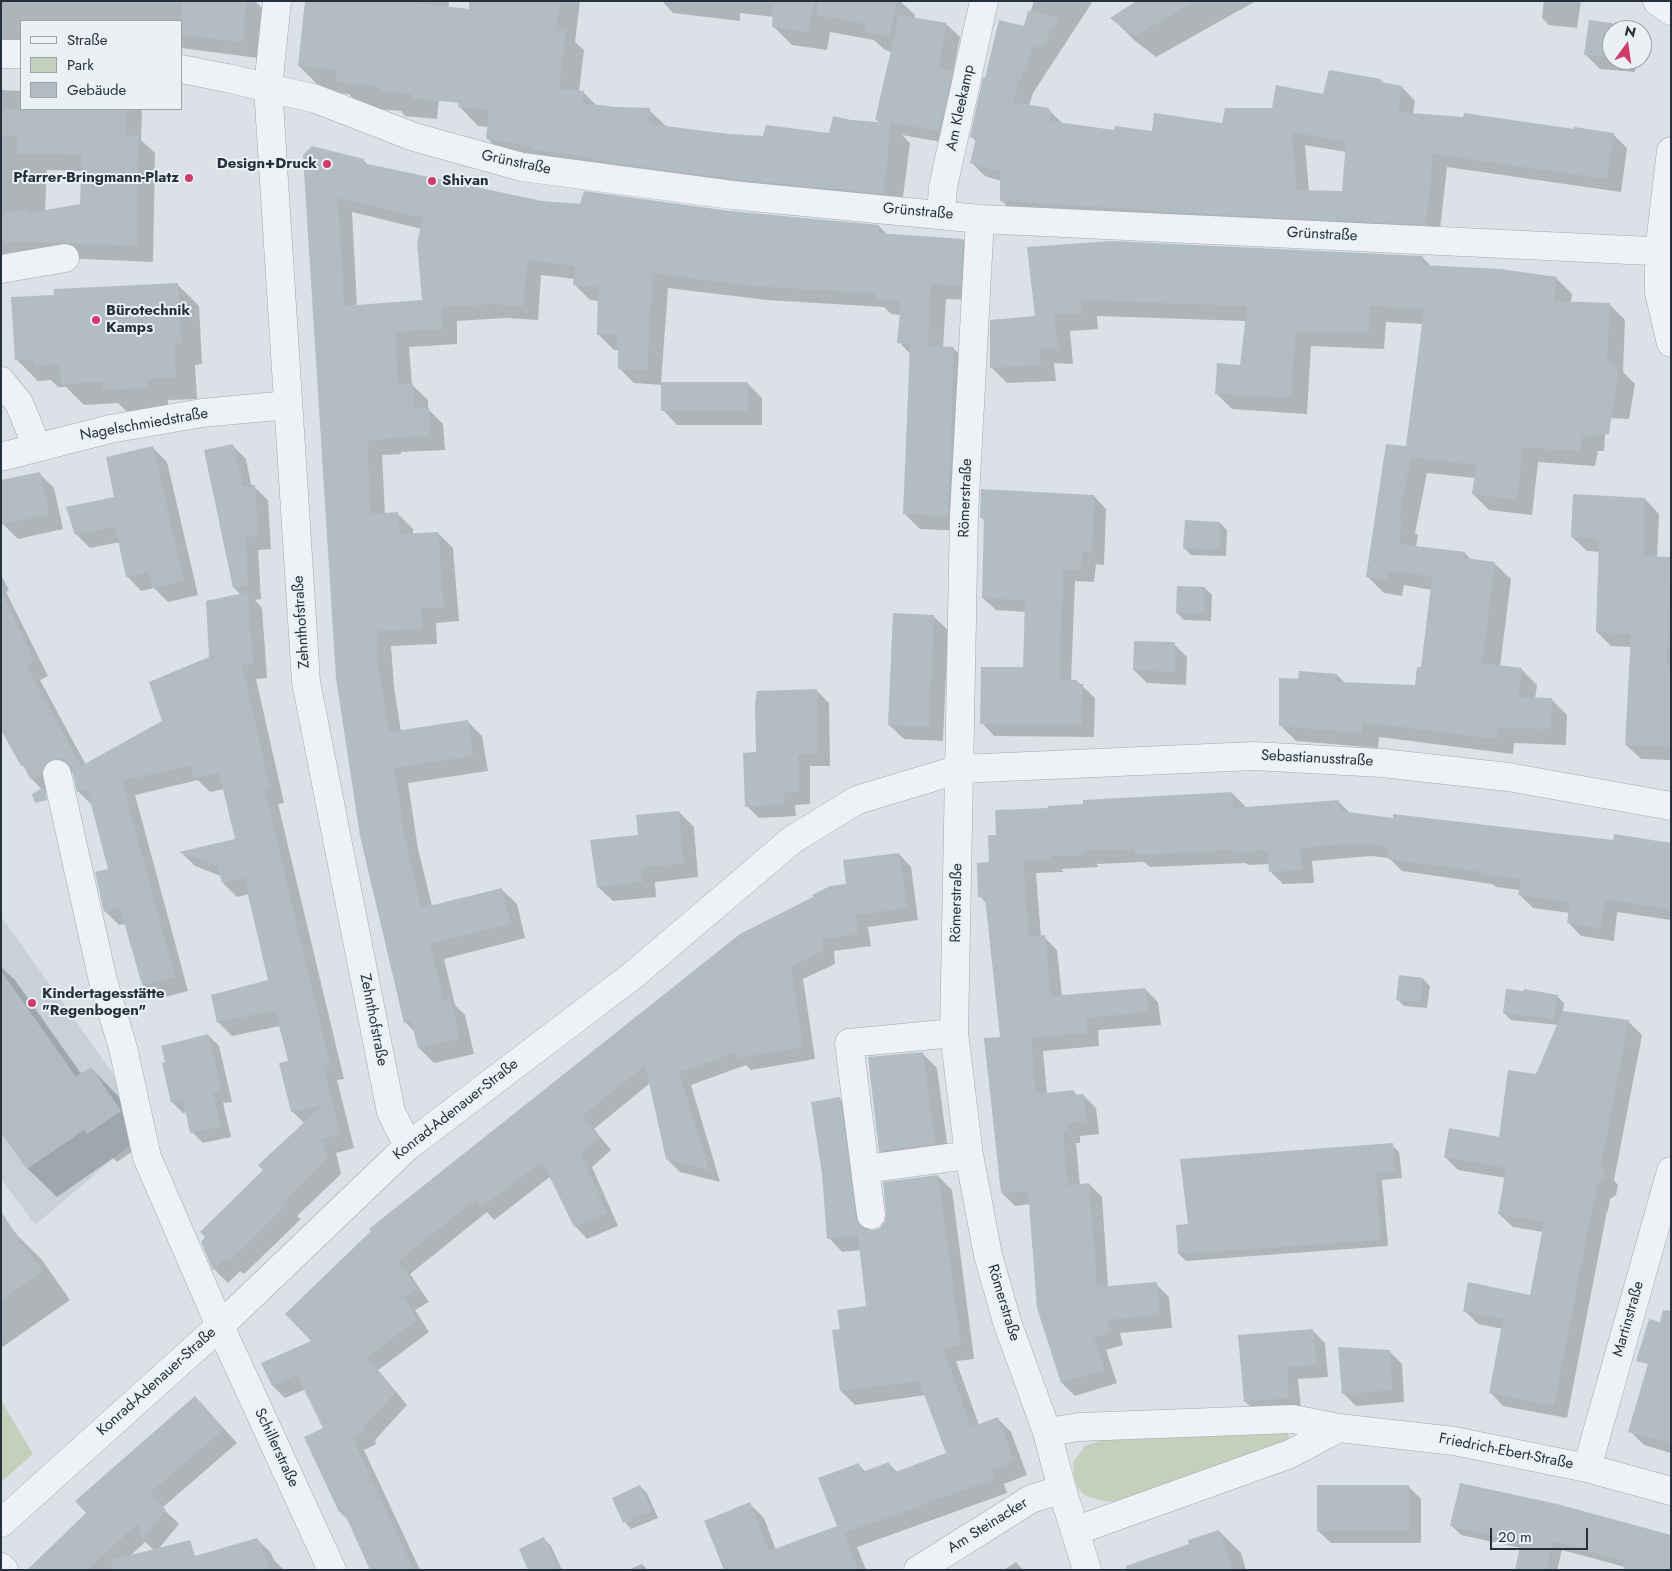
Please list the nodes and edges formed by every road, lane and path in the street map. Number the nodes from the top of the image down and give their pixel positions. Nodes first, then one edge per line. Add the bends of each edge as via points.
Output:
1 (277, 1) edge
2 (984, 1) edge
3 (1658, 1) edge
4 (1671, 11) edge
5 (1, 54) edge
6 (20, 54) edge
7 (182, 69) edge
8 (268, 87) junction
9 (1671, 151) edge
10 (941, 214) junction
11 (980, 218) junction
12 (1665, 252) edge
13 (65, 258) dead end
14 (1, 269) edge
15 (1671, 344) edge
16 (1, 381) edge
17 (288, 405) junction
18 (37, 447) junction
19 (1, 457) edge
20 (960, 769) junction
21 (57, 774) dead end
22 (1671, 806) edge
23 (954, 1033) junction
24 (408, 1146) junction
25 (969, 1155) junction
26 (865, 1169) junction
27 (1671, 1171) edge
28 (871, 1215) dead end
29 (220, 1326) junction
30 (1339, 1428) junction
31 (1047, 1432) junction
32 (1587, 1468) junction
33 (1062, 1489) junction
34 (1671, 1491) edge
35 (1, 1523) edge
36 (1075, 1531) junction
37 (1, 1567) edge
38 (4, 1570) edge
39 (332, 1570) edge
40 (918, 1570) edge
41 (1086, 1570) edge

1 - 8 street, Zehnthofstraße
2 - 10 street, Am Kleekamp via 943,186
3 - 4 street
5 - 6 street
7 - 8 street, Grünstraße
8 - 10 street, Grünstraße via 316,98 414,137 522,167 732,195
8 - 17 street, Zehnthofstraße
9 - 12 street
10 - 11 street, Grünstraße
11 - 12 street, Grünstraße
11 - 20 street, Römerstraße via 964,515
12 - 15 street via 1659,293
13 - 14 street
16 - 18 street via 19,403
17 - 18 street, Nagelschmiedstraße via 202,413 110,429
17 - 24 street, Zehnthofstraße via 306,682 391,1112
18 - 19 street, Nagelschmiedstraße
20 - 22 street, Sebastianusstraße via 1254,756 1382,762 1508,777
20 - 23 street, Römerstraße
20 - 24 street, Konrad-Adenauer-Straße via 857,800 792,840 632,976
21 - 29 street, Schillerstraße via 147,1157
23 - 25 street, Römerstraße
23 - 26 street via 849,1043
24 - 29 street, Konrad-Adenauer-Straße
25 - 26 street
25 - 31 street, Römerstraße via 988,1255 1007,1322
26 - 28 street
27 - 32 street, Martinstraße
29 - 35 street, Konrad-Adenauer-Straße
29 - 39 street, Schillerstraße
30 - 31 street, Friedrich-Ebert-Straße via 1293,1419 1080,1427
30 - 32 street, Friedrich-Ebert-Straße via 1454,1441
30 - 36 street via 1290,1454
31 - 33 street, Römerstraße
32 - 34 street, Friedrich-Ebert-Straße
33 - 36 street, Römerstraße
33 - 40 street, Am Steinacker via 1031,1499
36 - 41 street, Römerstraße
37 - 38 street

